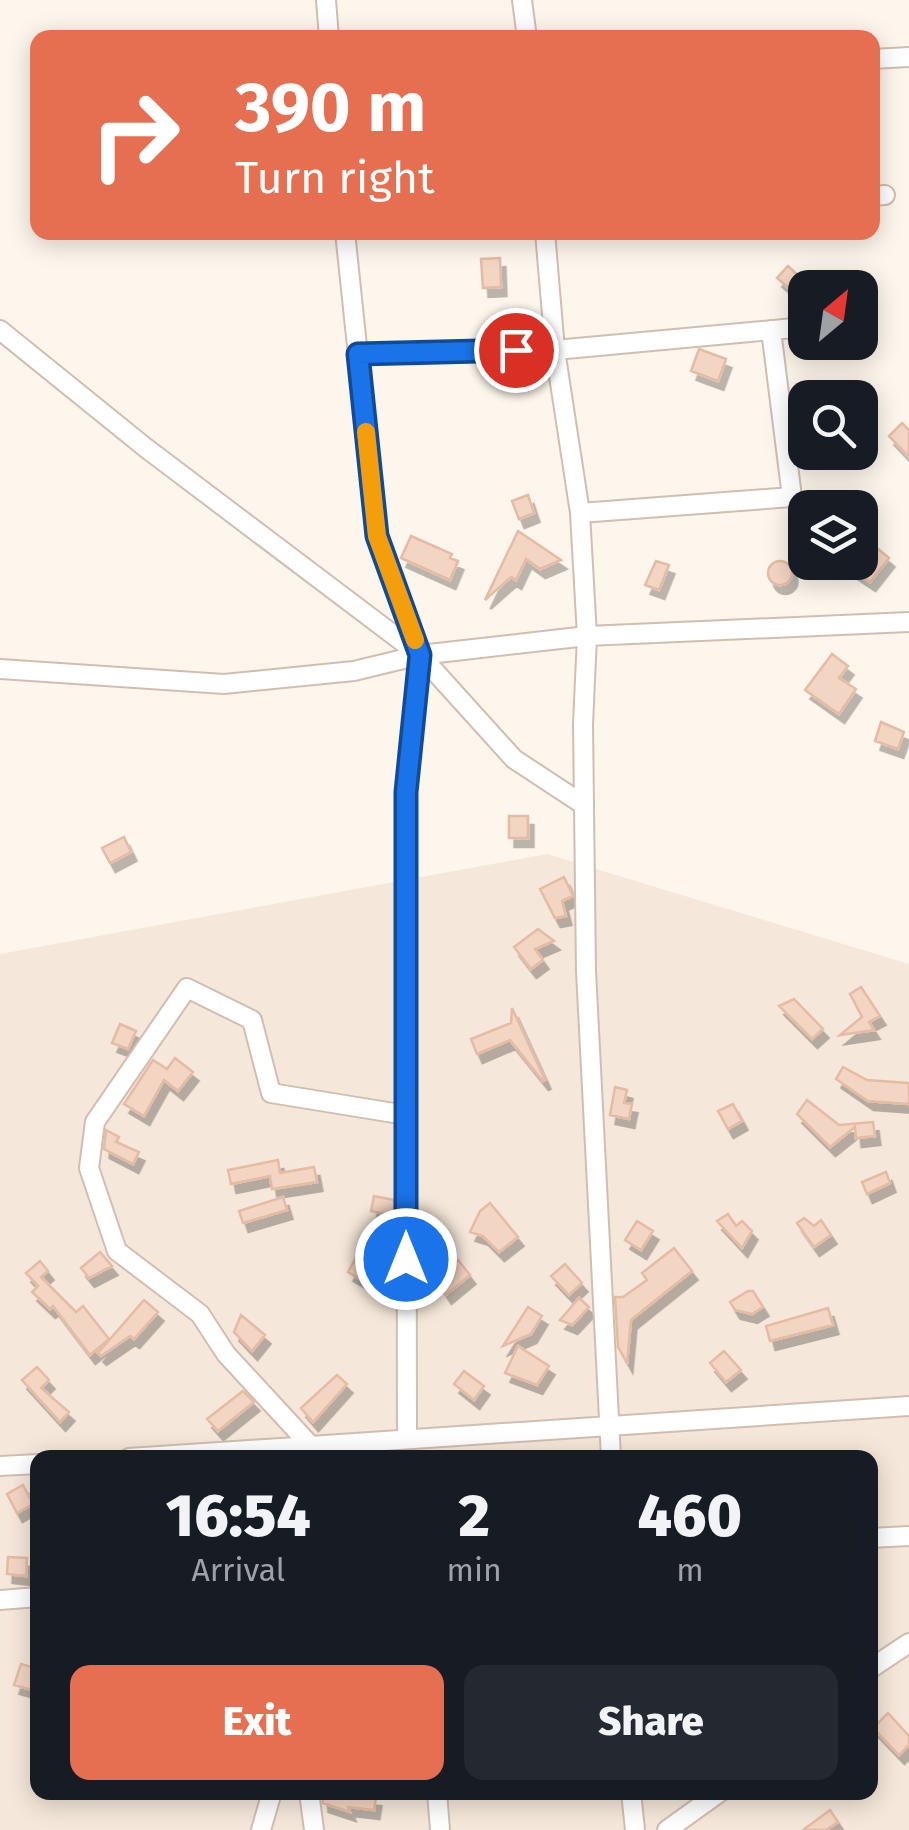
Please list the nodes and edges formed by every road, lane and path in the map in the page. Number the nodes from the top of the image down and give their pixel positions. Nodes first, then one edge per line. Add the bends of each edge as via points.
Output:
1 (326, 0) edge
2 (522, 0) edge
3 (328, 30) edge
4 (526, 30) edge
5 (909, 58) edge
6 (880, 60) edge
7 (346, 240) edge
8 (546, 240) edge
9 (788, 328) edge
10 (0, 330) edge
11 (771, 330) junction
12 (555, 350) junction
13 (358, 354) junction
14 (580, 513) junction
15 (909, 622) edge
16 (588, 636) junction
17 (420, 655) junction
18 (0, 669) edge
19 (584, 805) junction
20 (406, 1115) junction
21 (909, 1406) edge
22 (608, 1426) junction
23 (407, 1439) junction
24 (310, 1445) junction
25 (240, 1450) edge
26 (610, 1450) edge
27 (30, 1464) edge
28 (0, 1466) edge
29 (909, 1536) edge
30 (878, 1538) edge
31 (30, 1598) edge
32 (0, 1600) edge
33 (909, 1643) edge
34 (878, 1664) edge
35 (270, 1800) edge
36 (311, 1800) edge
37 (438, 1800) edge
38 (631, 1800) edge
39 (709, 1800) edge
40 (261, 1830) edge
41 (314, 1830) edge
42 (440, 1830) edge
43 (636, 1830) edge
44 (667, 1830) edge

1 - 3 street
2 - 4 street
5 - 6 street
7 - 13 street
8 - 12 street
9 - 11 street
10 - 17 street
11 - 12 street
11 - 14 street via 792,497
12 - 13 street
12 - 14 street
13 - 17 street via 377,536
14 - 16 street
15 - 16 street
16 - 17 street
16 - 19 street
17 - 18 street via 354,671 224,684
17 - 19 street via 514,759
17 - 20 street via 406,792
19 - 22 street
20 - 23 street
20 - 24 street via 271,1092 252,1020 187,988 96,1122 90,1168 117,1251 200,1314 226,1354
21 - 22 street
22 - 23 street
22 - 26 street
23 - 24 street
24 - 25 street
27 - 28 street
29 - 30 street
31 - 32 street
33 - 34 street
35 - 40 street
36 - 41 street
37 - 42 street
38 - 43 street
39 - 44 street

